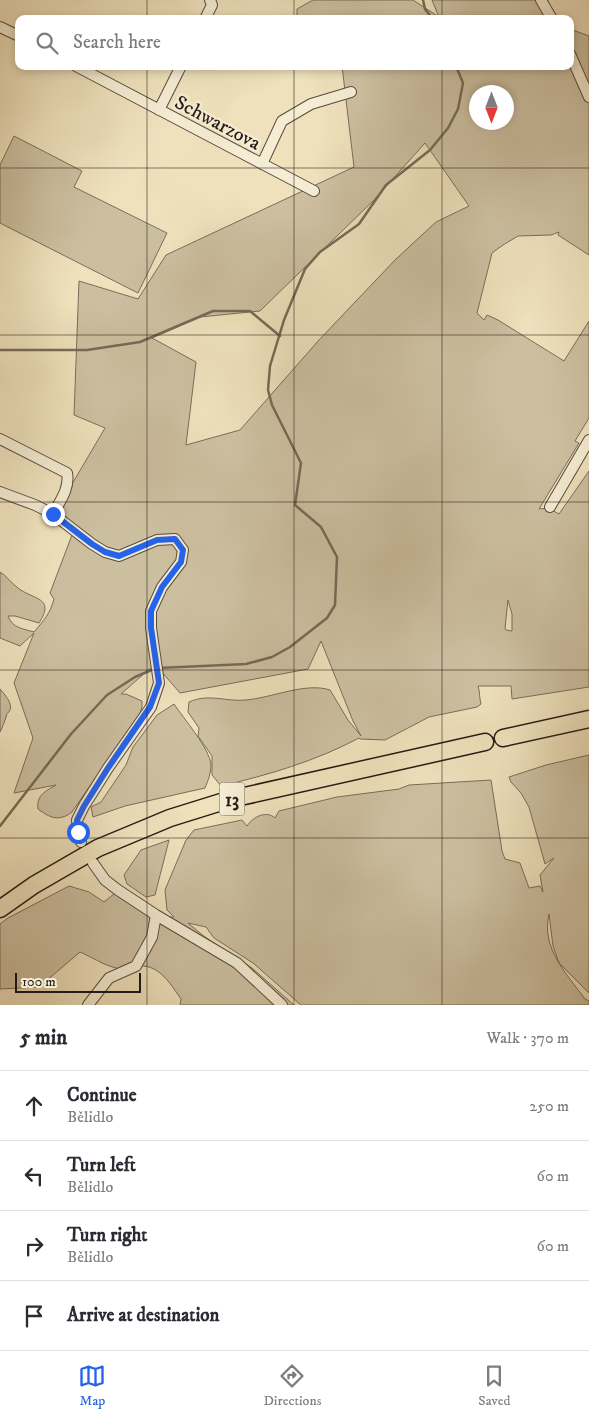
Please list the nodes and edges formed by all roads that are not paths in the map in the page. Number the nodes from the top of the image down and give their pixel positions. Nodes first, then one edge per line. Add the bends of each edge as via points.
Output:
1 (210, 0) edge
2 (541, 0) edge
3 (207, 15) edge
4 (550, 15) edge
5 (0, 27) edge
6 (15, 34) edge
7 (574, 63) edge
8 (84, 70) edge
9 (179, 70) edge
10 (351, 92) dead end
11 (589, 97) edge
12 (159, 110) junction
13 (262, 164) junction
14 (314, 191) dead end
15 (0, 439) edge
16 (589, 440) edge
17 (0, 492) edge
18 (550, 506) dead end
19 (53, 514) junction
20 (589, 719) edge
21 (503, 738) dead end
22 (485, 742) dead end
23 (81, 842) dead end
24 (93, 863) dead end
25 (0, 909) edge
26 (156, 915) junction
27 (88, 1005) edge
28 (282, 1005) edge

1 - 3 street via 212,5
2 - 4 street
5 - 6 street
7 - 11 street
8 - 12 street, Schwarzova
9 - 12 street, Schwarzova
10 - 13 street, Schwarzova via 311,104 282,121
12 - 13 street, Schwarzova
13 - 14 street, Schwarzova
15 - 19 street via 67,473 66,489
16 - 18 street
17 - 19 street
19 - 23 street via 92,544 119,556 157,540 175,539 183,550 181,562 162,587 151,611 159,683 150,707 77,820
20 - 21 main road
22 - 25 main road, 13 via 231,799 170,818 98,848
24 - 26 street via 106,880
26 - 27 street via 152,937 136,966 109,978
26 - 28 street via 237,963

